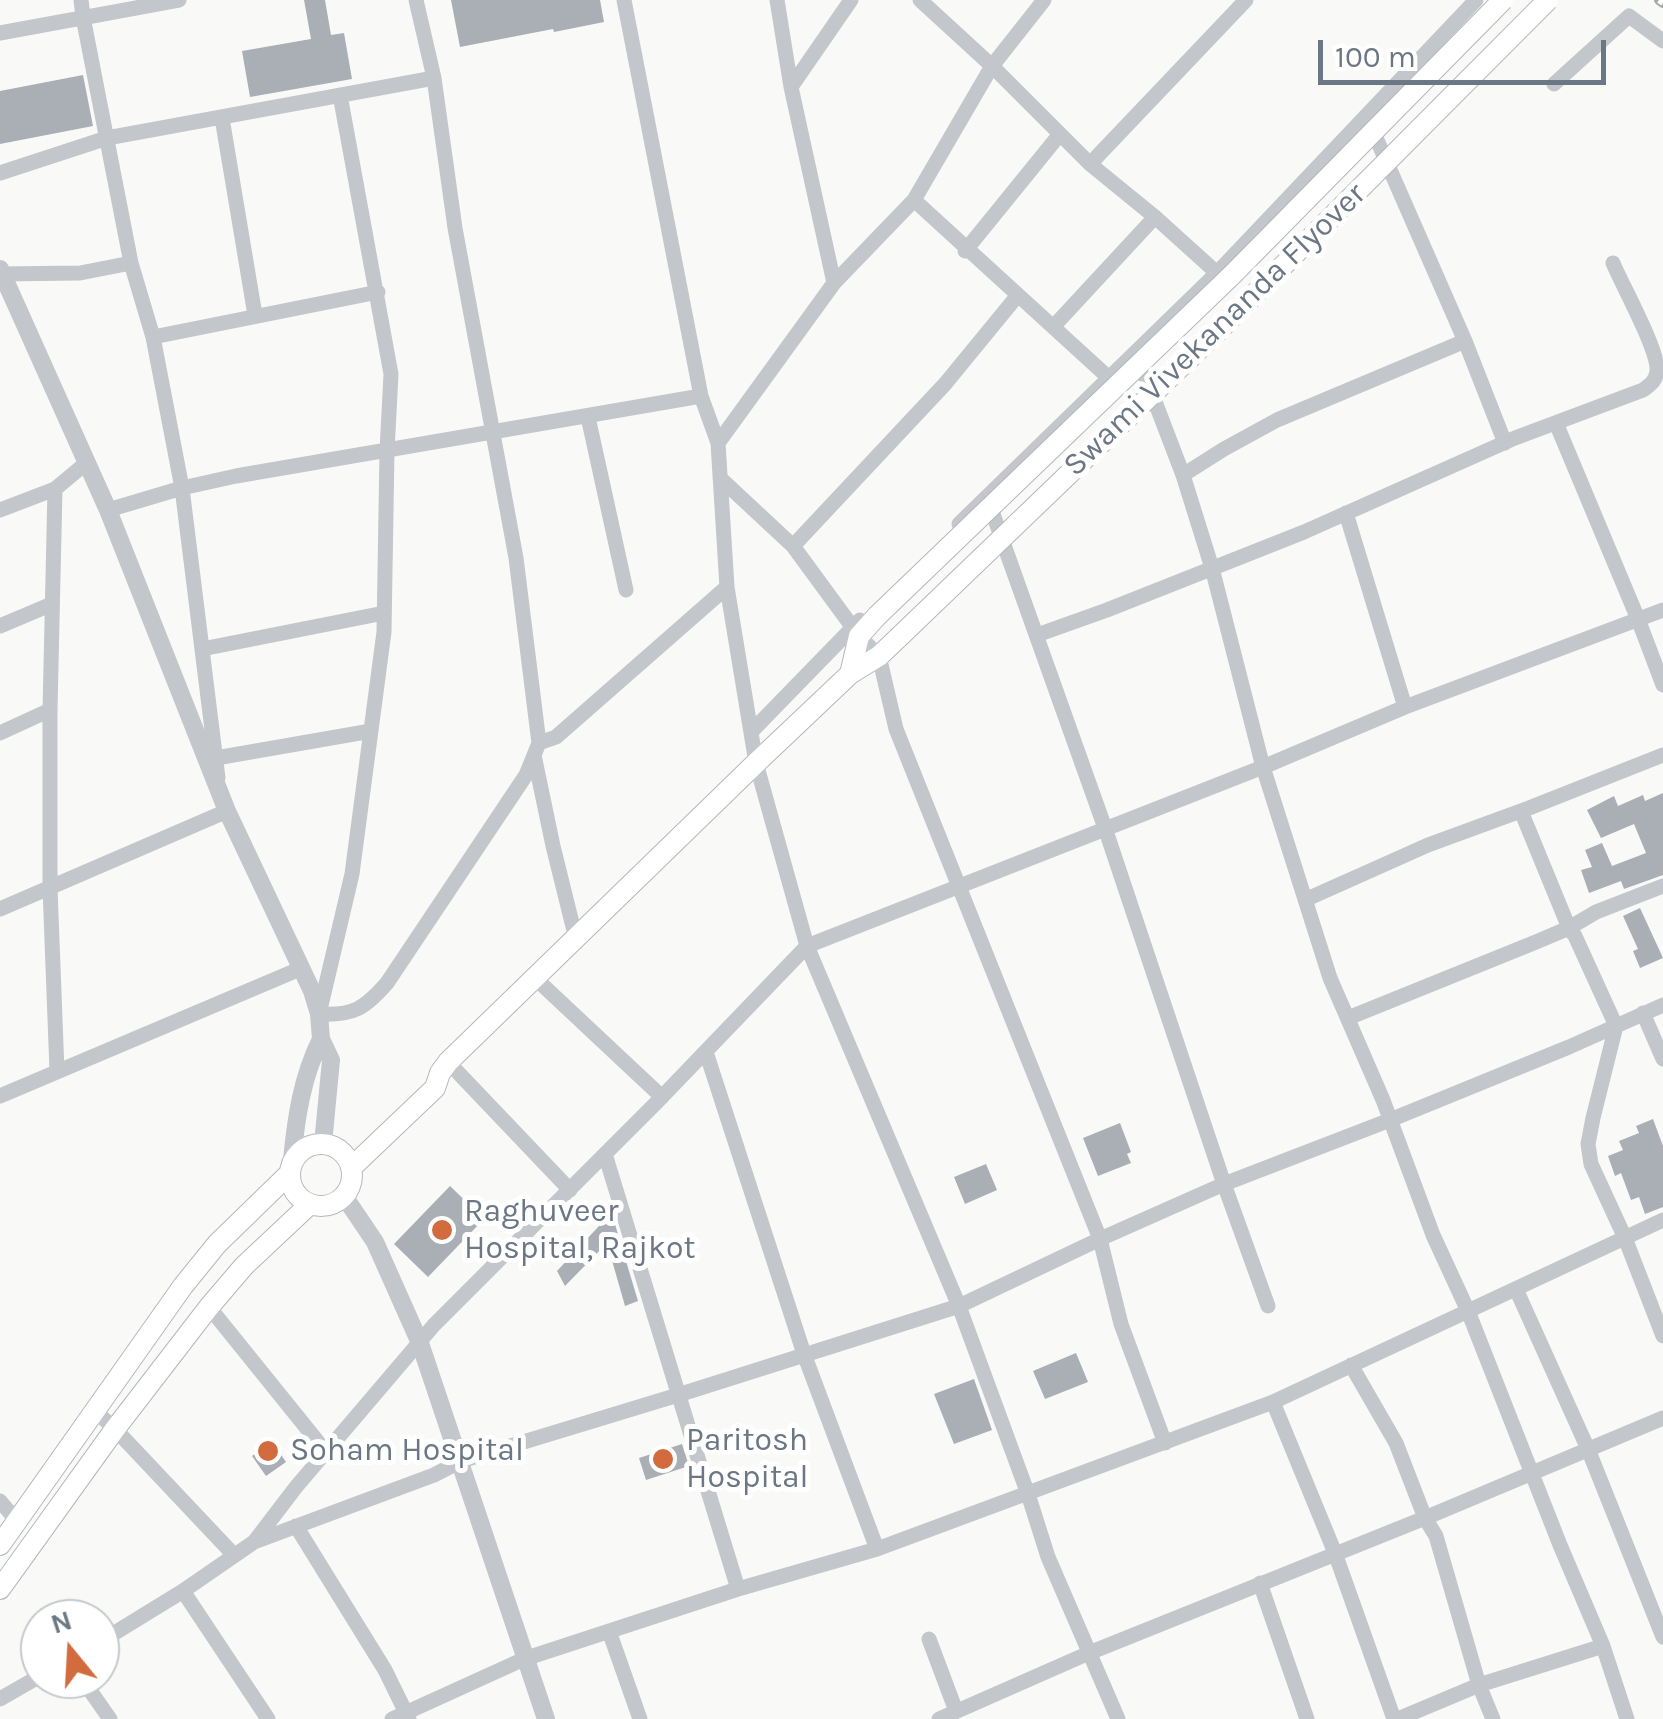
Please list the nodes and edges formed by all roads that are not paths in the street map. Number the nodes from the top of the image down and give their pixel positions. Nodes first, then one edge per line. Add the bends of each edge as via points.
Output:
1 (82, 0) edge
2 (179, 0) edge
3 (416, 0) edge
4 (624, 0) edge
5 (777, 0) edge
6 (851, 0) edge
7 (920, 0) edge
8 (1044, 0) edge
9 (1246, 0) edge
10 (1476, 0) edge
11 (1503, 0) edge
12 (1548, 0) edge
13 (82, 18) junction
14 (0, 33) edge
15 (1663, 41) edge
16 (992, 66) junction
17 (434, 78) junction
18 (1554, 84) dead end
19 (791, 87) junction
20 (340, 95) junction
21 (1366, 115) junction
22 (222, 118) junction
23 (1060, 134) junction
24 (106, 138) junction
25 (1090, 164) junction
26 (0, 173) edge
27 (914, 200) junction
28 (1155, 216) junction
29 (966, 249) junction
30 (132, 263) junction
31 (1612, 263) dead end
32 (0, 272) edge
33 (1217, 273) junction
34 (834, 283) junction
35 (378, 292) junction
36 (1018, 295) junction
37 (255, 315) junction
38 (1053, 327) junction
39 (153, 338) junction
40 (1464, 341) junction
41 (1136, 352) junction
42 (1109, 378) junction
43 (702, 396) junction
44 (588, 417) junction
45 (1556, 423) junction
46 (493, 432) junction
47 (718, 443) junction
48 (1505, 443) junction
49 (386, 451) junction
50 (86, 464) junction
51 (1183, 475) junction
52 (720, 478) junction
53 (182, 488) junction
54 (55, 489) junction
55 (987, 496) junction
56 (0, 510) edge
57 (108, 510) junction
58 (1346, 514) junction
59 (793, 546) junction
60 (1212, 568) junction
61 (727, 586) junction
62 (626, 590) dead end
63 (52, 604) junction
64 (1663, 610) edge
65 (384, 613) junction
66 (1638, 619) junction
67 (0, 626) edge
68 (856, 631) junction
69 (1037, 635) junction
70 (202, 649) junction
71 (879, 656) junction
72 (850, 674) junction
73 (1663, 685) edge
74 (1406, 708) junction
75 (50, 710) junction
76 (0, 732) edge
77 (371, 732) junction
78 (751, 732) junction
79 (537, 749) junction
80 (1663, 755) edge
81 (216, 758) junction
82 (756, 763) junction
83 (1263, 767) junction
84 (224, 803) junction
85 (1520, 812) junction
86 (1105, 828) junction
87 (958, 886) junction
88 (1663, 886) edge
89 (50, 888) junction
90 (1307, 898) junction
91 (0, 910) edge
92 (1568, 928) junction
93 (576, 939) junction
94 (807, 946) junction
95 (302, 968) junction
96 (535, 978) junction
97 (1663, 1005) edge
98 (320, 1014) junction
99 (1643, 1014) junction
100 (1348, 1018) junction
101 (1616, 1026) junction
102 (321, 1039) junction
103 (706, 1052) junction
104 (1663, 1059) edge
105 (444, 1068) junction
106 (57, 1072) junction
107 (0, 1096) edge
108 (662, 1097) junction
109 (1390, 1120) junction
110 (323, 1144) junction
111 (605, 1154) junction
112 (348, 1161) junction
113 (291, 1167) junction
114 (1224, 1184) junction
115 (570, 1190) junction
116 (344, 1196) junction
117 (310, 1204) junction
118 (1663, 1220) edge
119 (1625, 1238) junction
120 (1100, 1239) junction
121 (1516, 1289) junction
122 (959, 1306) junction
123 (1268, 1306) dead end
124 (209, 1307) junction
125 (1468, 1311) junction
126 (1663, 1336) edge
127 (420, 1343) junction
128 (804, 1354) junction
129 (1350, 1365) junction
130 (678, 1395) junction
131 (1273, 1402) junction
132 (94, 1410) junction
133 (1663, 1418) edge
134 (115, 1430) junction
135 (1164, 1444) junction
136 (1588, 1449) junction
137 (326, 1452) junction
138 (461, 1461) junction
139 (1531, 1473) junction
140 (1028, 1494) junction
141 (0, 1501) edge
142 (1425, 1518) junction
143 (17, 1520) junction
144 (296, 1526) junction
145 (254, 1542) junction
146 (0, 1544) edge
147 (877, 1548) junction
148 (1335, 1553) junction
149 (234, 1554) junction
150 (1260, 1583) junction
151 (0, 1588) edge
152 (738, 1589) junction
153 (183, 1590) junction
154 (120, 1629) edge
155 (609, 1631) junction
156 (1663, 1637) edge
157 (929, 1638) dead end
158 (1603, 1646) junction
159 (1088, 1653) junction
160 (524, 1658) junction
161 (1480, 1685) junction
162 (956, 1711) junction
163 (403, 1717) edge
164 (268, 1719) edge
165 (546, 1719) edge
166 (640, 1719) edge
167 (939, 1719) edge
168 (1118, 1719) edge
169 (1307, 1719) edge
170 (1396, 1719) edge
171 (1493, 1719) edge
172 (1626, 1719) edge

1 - 13 street
2 - 13 street
3 - 17 street
4 - 43 street
5 - 19 street
6 - 19 street
7 - 16 street
8 - 16 street
9 - 25 street
10 - 21 street
11 - 68 main road, Swami Vivekananda Flyover, bridge via 1233,274
12 - 71 main road, Swami Vivekananda Flyover, bridge via 1222,327
13 - 14 street
13 - 24 street
15 - 18 street via 1628,16
16 - 23 street
16 - 27 street
17 - 20 street
17 - 46 street
19 - 34 street
20 - 22 street
20 - 35 street
21 - 33 street
21 - 40 street
22 - 24 street
22 - 37 street
23 - 25 street
23 - 29 street
24 - 26 street
24 - 30 street
25 - 28 street
27 - 29 street
27 - 34 street
28 - 33 street
28 - 38 street
29 - 36 street
30 - 32 street via 80,273
30 - 39 street
31 - 45 street via 1652,350 1656,376 1642,390
32 - 50 street
33 - 41 street
34 - 47 street
35 - 37 street
35 - 49 street via 391,374
36 - 38 street
36 - 59 street via 945,384
37 - 39 street
38 - 42 street
39 - 53 street
40 - 48 street
40 - 51 street via 1277,420
41 - 42 street
41 - 51 street
42 - 55 street
43 - 44 street
43 - 47 street
44 - 46 street
44 - 62 street
45 - 48 street
45 - 66 street
46 - 49 street
46 - 79 street via 516,558
47 - 52 street
48 - 58 street
49 - 53 street
49 - 65 street
50 - 54 street
50 - 57 street
51 - 60 street
52 - 59 street
52 - 61 street
53 - 57 street
53 - 70 street
54 - 56 street
54 - 63 street
55 - 68 street
55 - 69 street
57 - 84 street
58 - 60 street
58 - 74 street
59 - 68 street
60 - 69 street
60 - 83 street
61 - 78 street
61 - 79 street
63 - 67 street
63 - 75 street
64 - 66 street
65 - 70 street
65 - 77 street
66 - 73 street
66 - 74 street
68 - 71 street
68 - 72 main road
68 - 78 street
69 - 86 street
70 - 81 street
71 - 72 main road, Swami Vivekananda Flyover
71 - 87 street via 896,729
72 - 82 main road, Swami Vivekananda Flyover
74 - 83 street
75 - 76 street
75 - 89 street
77 - 81 street
77 - 98 street via 352,874
78 - 82 street
79 - 93 street
79 - 98 street via 380,991 356,1011
80 - 85 street
81 - 84 street
82 - 93 main road, Swami Vivekananda Flyover
82 - 94 street
83 - 86 street
83 - 90 street
84 - 89 street
84 - 95 street
85 - 90 street
85 - 92 street
86 - 87 street
86 - 114 street
87 - 94 street
87 - 120 street
88 - 92 street
89 - 91 street
89 - 106 street
90 - 100 street
92 - 100 street
92 - 101 street
93 - 96 main road, Swami Vivekananda Flyover
94 - 103 street
94 - 122 street
95 - 98 street
95 - 106 street
96 - 105 main road, Swami Vivekananda Flyover
96 - 108 street
97 - 99 street
98 - 102 street
99 - 101 street
99 - 104 street
100 - 109 street
101 - 109 street
101 - 119 street via 1588,1144
102 - 110 street via 330,1060
102 - 113 street via 296,1118
103 - 108 street
103 - 128 street
105 - 112 main road, Swami Vivekananda Flyover via 435,1088
105 - 115 street
106 - 107 street
108 - 111 street
109 - 114 street
109 - 125 street
110 - 112 main road
110 - 113 main road via 302,1149
111 - 115 street
111 - 130 street
112 - 116 main road via 351,1183
113 - 117 main road via 292,1190
113 - 132 main road via 217,1244
114 - 120 street
114 - 123 street
115 - 127 street
116 - 117 main road via 332,1205
116 - 127 street via 375,1242
117 - 124 main road
118 - 119 street
119 - 121 street
119 - 126 street
120 - 122 street
120 - 135 street
121 - 125 street
121 - 136 street
122 - 128 street
122 - 140 street
124 - 134 main road
124 - 137 street
125 - 129 street
125 - 139 street
127 - 137 street
127 - 138 street
128 - 130 street
128 - 147 street
129 - 131 street
129 - 142 street via 1396,1443
130 - 138 street
130 - 152 street
131 - 135 street
131 - 148 street
132 - 134 street
132 - 143 main road
133 - 136 street
134 - 149 street
134 - 151 main road
135 - 140 street
136 - 139 street
136 - 156 street
137 - 145 street
138 - 144 street
138 - 160 street
139 - 142 street
139 - 158 street
140 - 147 street
140 - 159 street
141 - 143 street
142 - 148 street
142 - 161 street
143 - 146 main road
144 - 145 street
144 - 163 street via 385,1670
145 - 149 street
147 - 152 street
148 - 150 street
148 - 170 street
149 - 153 street
150 - 159 street
150 - 169 street
152 - 155 street
153 - 154 street
153 - 164 street
155 - 160 street
155 - 166 street
157 - 162 street
158 - 161 street
158 - 172 street
159 - 162 street
159 - 168 street
160 - 163 street
160 - 165 street
161 - 170 street
161 - 171 street
162 - 167 street

